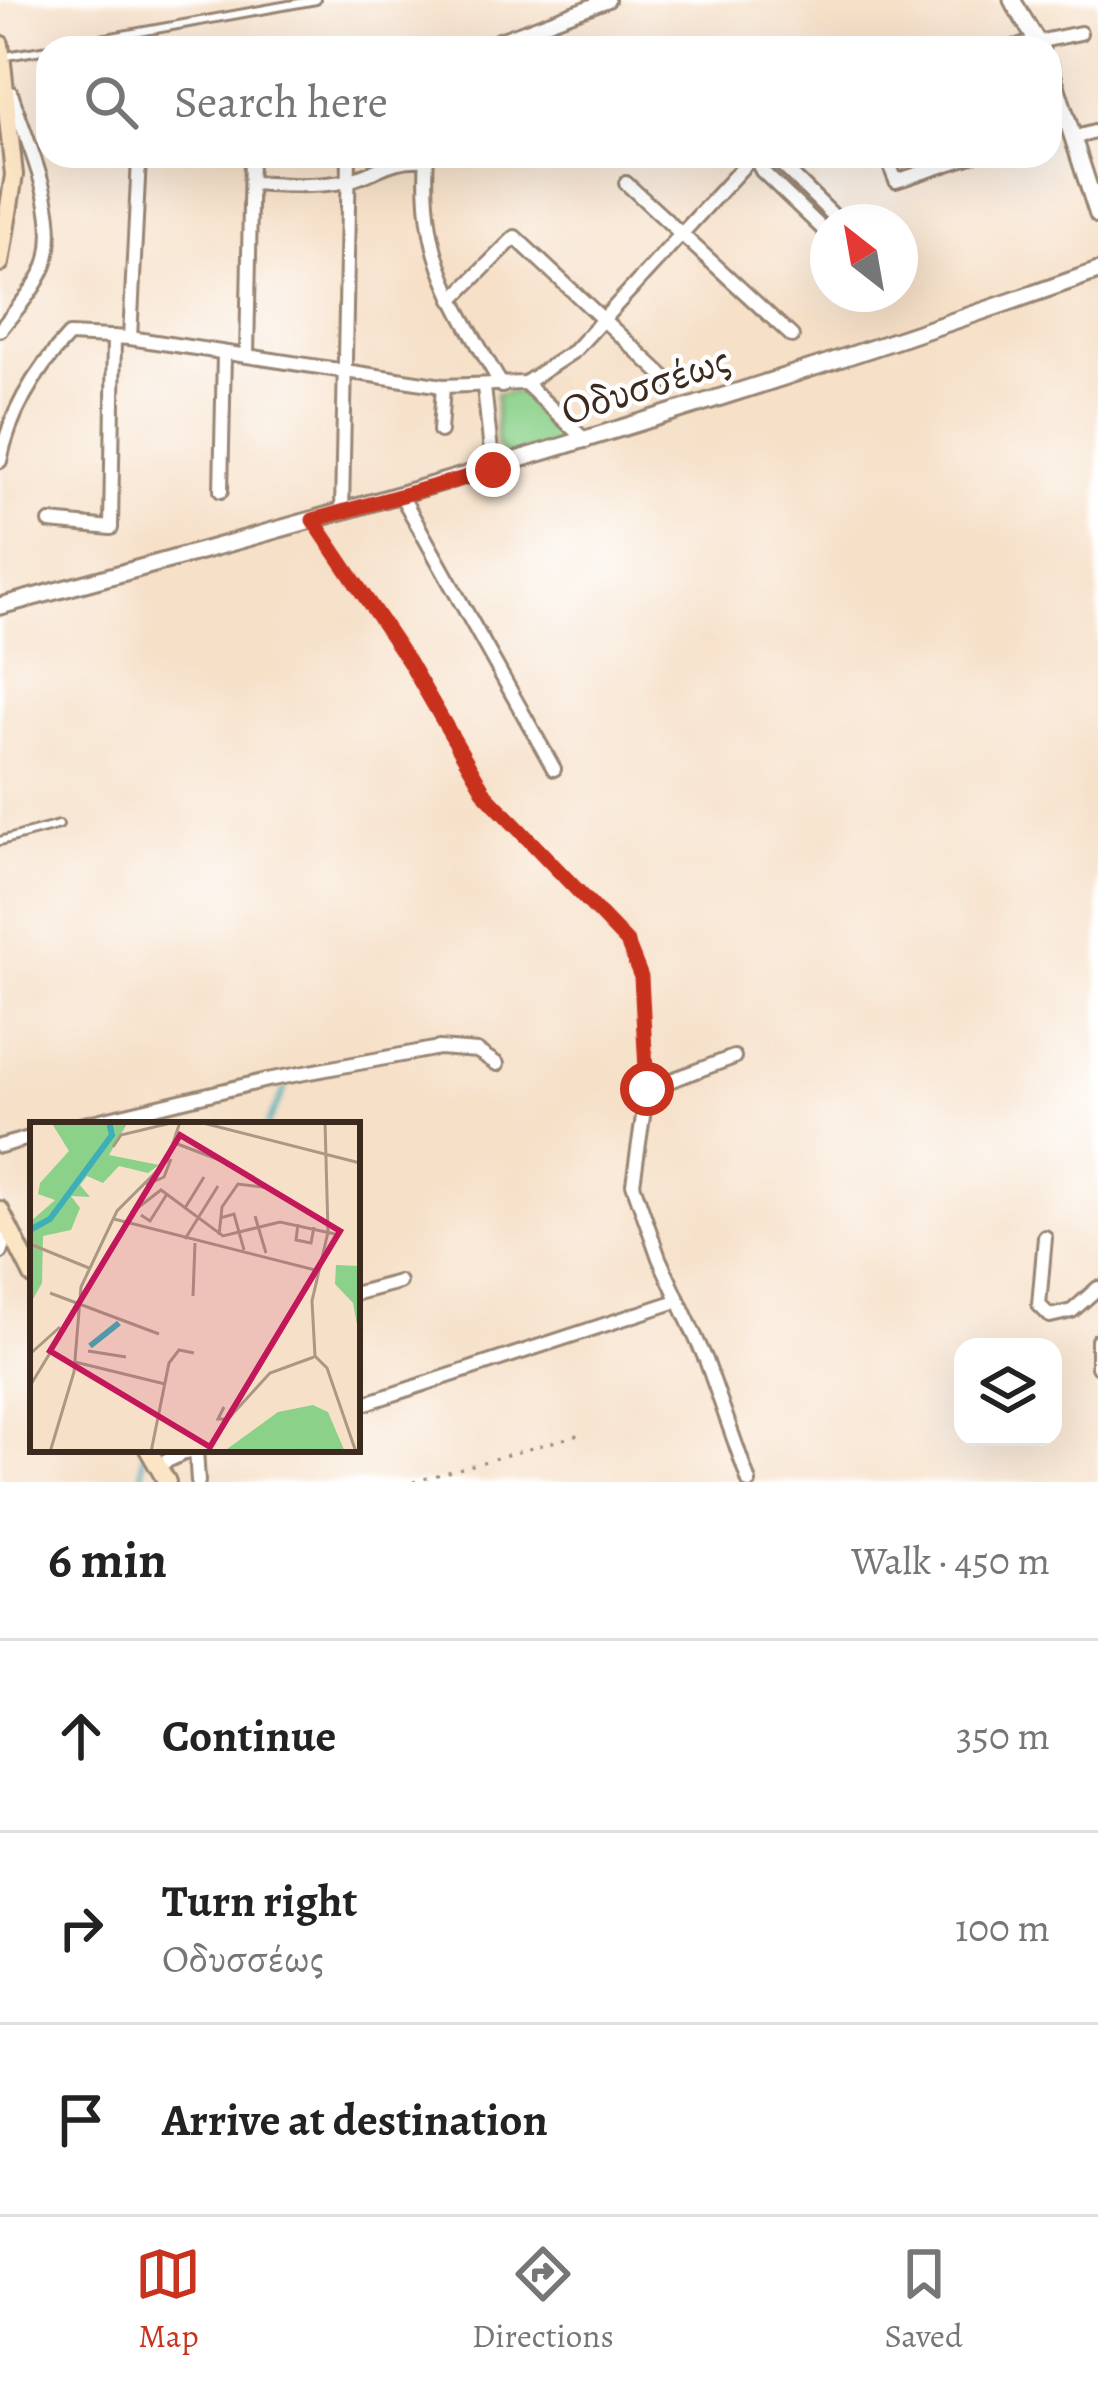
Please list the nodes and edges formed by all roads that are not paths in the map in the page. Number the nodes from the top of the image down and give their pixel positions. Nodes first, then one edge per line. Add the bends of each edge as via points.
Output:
1 (316, 0) edge
2 (608, 0) edge
3 (1012, 0) edge
4 (1080, 32) dead end
5 (116, 36) edge
6 (510, 36) edge
7 (1034, 36) edge
8 (1062, 37) edge
9 (36, 49) edge
10 (2, 50) edge
11 (8, 86) junction
12 (1062, 99) edge
13 (1098, 131) edge
14 (1076, 137) junction
15 (139, 168) edge
16 (252, 168) edge
17 (349, 168) edge
18 (375, 168) edge
19 (427, 168) edge
20 (745, 168) edge
21 (760, 168) edge
22 (785, 168) edge
23 (891, 168) edge
24 (936, 168) edge
25 (349, 181) junction
26 (253, 183) junction
27 (626, 183) dead end
28 (822, 204) edge
29 (1098, 215) edge
30 (810, 217) edge
31 (681, 236) junction
32 (0, 263) edge
33 (1098, 271) edge
34 (452, 300) junction
35 (604, 318) junction
36 (0, 330) edge
37 (792, 336) dead end
38 (114, 337) junction
39 (130, 338) junction
40 (224, 354) junction
41 (247, 356) junction
42 (346, 370) junction
43 (525, 382) junction
44 (443, 386) junction
45 (502, 386) junction
46 (674, 386) dead end
47 (484, 387) junction
48 (440, 431) dead end
49 (586, 441) junction
50 (0, 461) edge
51 (493, 470) junction
52 (221, 491) dead end
53 (402, 497) junction
54 (342, 511) junction
55 (50, 522) dead end
56 (0, 606) edge
57 (554, 770) dead end
58 (59, 825) dead end
59 (0, 841) edge
60 (734, 1057) dead end
61 (497, 1064) dead end
62 (93, 1122) edge
63 (30, 1138) edge
64 (0, 1146) edge
65 (0, 1210) edge
66 (8, 1229) junction
67 (1045, 1237) dead end
68 (0, 1251) edge
69 (30, 1270) edge
70 (399, 1282) dead end
71 (1098, 1288) edge
72 (360, 1292) edge
73 (677, 1301) junction
74 (1098, 1340) edge
75 (1098, 1366) edge
76 (360, 1405) edge
77 (187, 1452) edge
78 (195, 1452) edge
79 (157, 1463) edge
80 (198, 1482) edge
81 (748, 1482) edge

1 - 5 lane
2 - 6 street
3 - 7 street
4 - 8 street
9 - 10 lane
10 - 11 main road
11 - 32 main road via 14,175
11 - 36 street via 48,234 34,285
12 - 14 street
13 - 14 street
14 - 29 street
15 - 39 street
16 - 26 street
17 - 25 street
18 - 25 street
19 - 34 street via 429,235
20 - 31 street
21 - 30 street
22 - 28 street
23 - 24 street via 896,181
25 - 26 street
25 - 42 street
26 - 41 street
27 - 31 street
31 - 35 street
31 - 37 street
33 - 49 street, Οδυσσέως
34 - 35 street via 515,237
34 - 45 street
35 - 43 street via 574,351
35 - 46 street
38 - 39 street
38 - 50 street via 69,335 42,363
38 - 55 street via 111,528
39 - 40 street
40 - 41 street
40 - 52 street
41 - 42 street
42 - 44 street
42 - 54 street
43 - 45 street
43 - 49 street
44 - 47 street
44 - 48 street
45 - 47 street
47 - 51 street
49 - 51 street, Οδυσσέως
51 - 53 street, Οδυσσέως
53 - 54 street, Οδυσσέως
53 - 57 street
54 - 56 street, Οδυσσέως
58 - 59 lane
60 - 73 street via 647,1089 633,1184
61 - 62 street via 477,1051 439,1048 376,1057
63 - 64 street
65 - 66 main road
66 - 68 street
66 - 69 main road
67 - 71 street via 1040,1305 1050,1316 1072,1311
70 - 72 street
73 - 76 street
73 - 81 street
74 - 75 street
77 - 79 street
78 - 80 street

